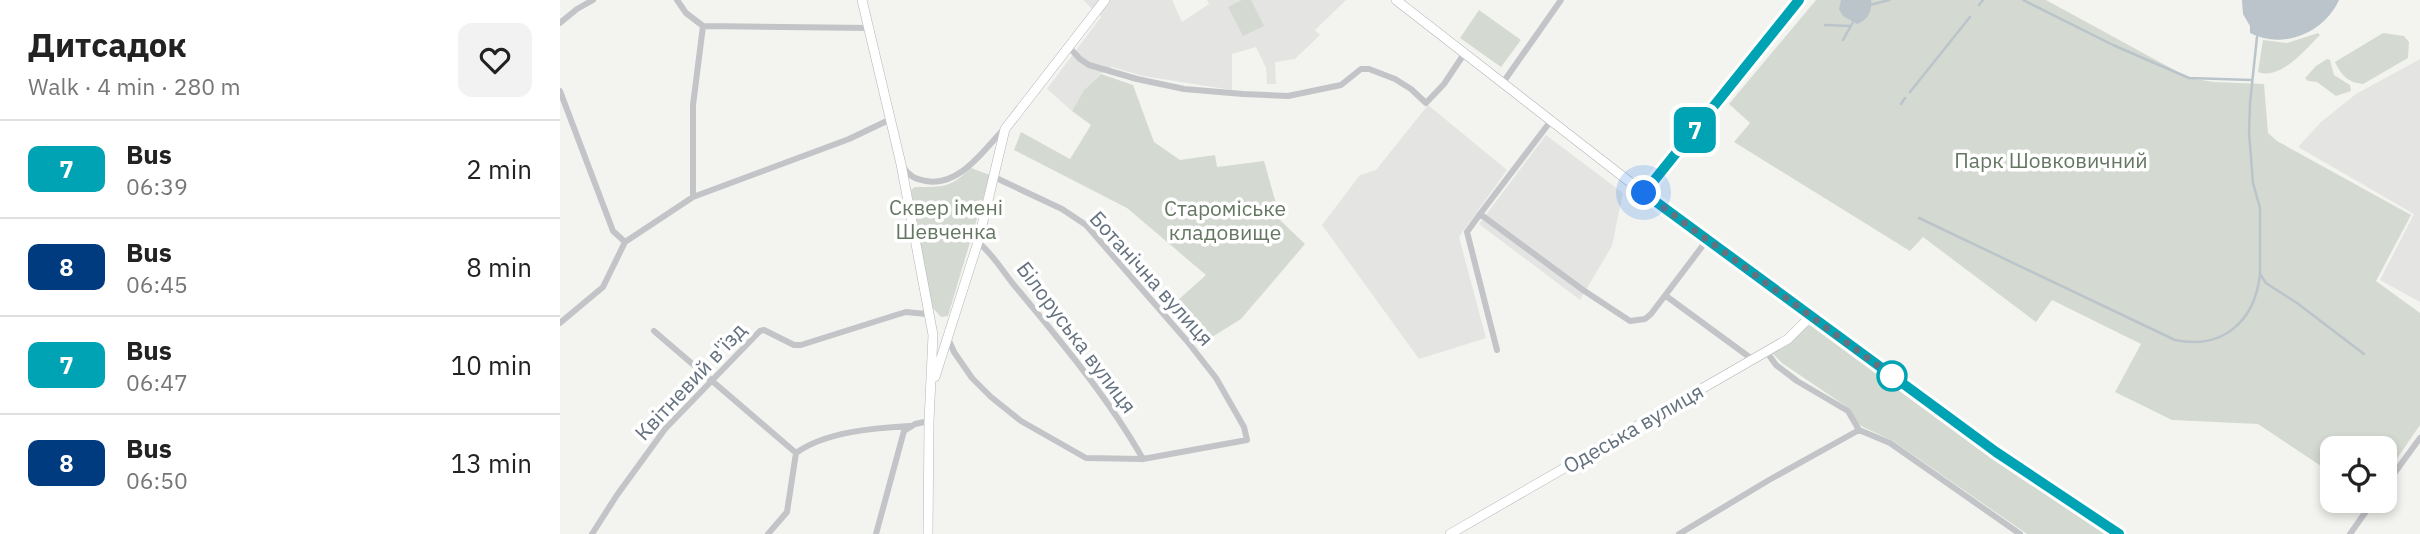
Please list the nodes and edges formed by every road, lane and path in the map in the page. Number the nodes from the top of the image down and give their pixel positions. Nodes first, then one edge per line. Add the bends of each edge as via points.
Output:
1 (593, 0) edge
2 (677, 0) edge
3 (862, 0) edge
4 (1105, 0) edge
5 (1396, 0) edge
6 (1561, 0) edge
7 (1799, 0) edge
8 (560, 23) edge
9 (703, 26) junction
10 (869, 28) junction
11 (1069, 46) junction
12 (1464, 54) junction
13 (1502, 84) junction
14 (560, 90) edge
15 (891, 119) junction
16 (1550, 122) junction
17 (1005, 129) junction
18 (901, 164) junction
19 (994, 177) junction
20 (1644, 193) junction
21 (694, 197) junction
22 (1480, 214) junction
23 (1707, 240) junction
24 (625, 242) junction
25 (978, 242) junction
26 (1666, 296) junction
27 (928, 310) junction
28 (1811, 316) junction
29 (560, 323) edge
30 (654, 331) dead end
31 (947, 336) junction
32 (1497, 350) dead end
33 (1766, 351) junction
34 (1752, 359) junction
35 (711, 380) junction
36 (931, 392) junction
37 (929, 421) junction
38 (909, 426) junction
39 (1859, 430) junction
40 (2420, 438) edge
41 (796, 453) junction
42 (1143, 459) junction
43 (2397, 470) edge
44 (2365, 513) edge
45 (592, 534) edge
46 (768, 534) edge
47 (876, 534) edge
48 (928, 534) edge
49 (1450, 534) edge
50 (1679, 534) edge
51 (2020, 534) edge
52 (2119, 534) edge
53 (2350, 534) edge

1 - 8 street
2 - 9 street
3 - 10 street
4 - 11 street
5 - 12 street
6 - 13 street
7 - 20 street
9 - 10 street
9 - 21 street via 693,105
10 - 15 street
11 - 12 street via 1089,65 1184,89 1288,96 1341,85 1361,69 1368,69 1403,84 1426,103
11 - 17 street
12 - 13 street
13 - 16 street
14 - 24 street via 613,231
15 - 18 street
15 - 21 street
16 - 20 street
16 - 22 street
17 - 18 street via 959,174 946,180 918,180
17 - 19 street
18 - 27 street
19 - 25 street
19 - 42 street, Ботанічна вулиця via 1086,225 1216,378 1244,426 1247,440
20 - 23 street
21 - 24 street
22 - 26 street via 1630,321 1645,319
22 - 32 street via 1467,232
23 - 26 street
23 - 28 street
24 - 29 street via 603,287
25 - 31 street
25 - 42 street, Білоруська вулиця via 1056,335
26 - 34 street
27 - 35 street, Квітневий в'їзд via 926,314 906,312 801,345 762,330
27 - 36 street via 933,335
28 - 33 street, Одеська вулиця via 1788,339
28 - 52 street via 1996,452
30 - 35 street
31 - 36 street
31 - 42 street via 972,378 1021,421 1086,458
33 - 34 street, Одеська вулиця
33 - 39 street via 1797,382 1848,411
34 - 49 street, Одеська вулиця
35 - 41 street
35 - 45 street, Квітневий в'їзд via 665,429
36 - 37 street
37 - 38 street
37 - 48 street
38 - 41 street via 871,428 807,445
38 - 47 street via 904,430
39 - 50 street
39 - 51 street via 1890,443
40 - 43 street
41 - 46 street via 786,512
44 - 53 street

